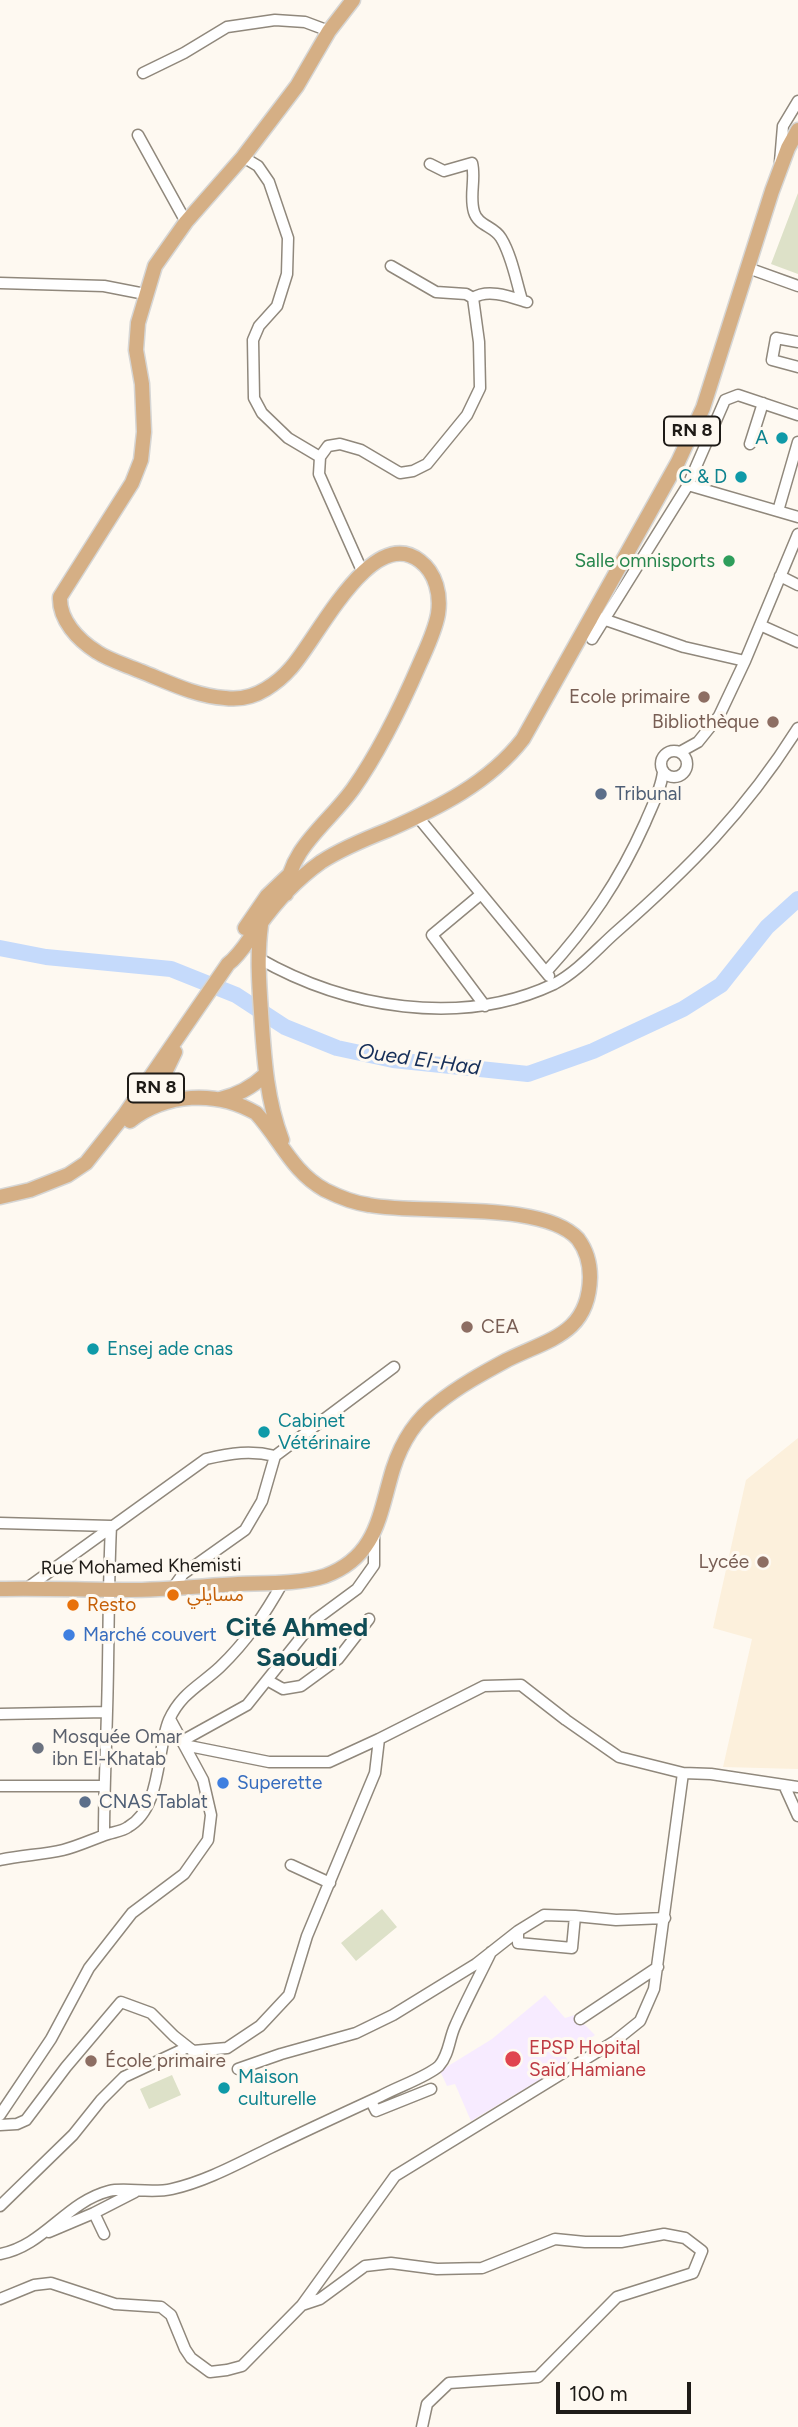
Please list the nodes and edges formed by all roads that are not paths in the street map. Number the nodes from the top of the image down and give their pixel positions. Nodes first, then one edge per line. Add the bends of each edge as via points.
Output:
1 (353, 0) edge
2 (329, 31) junction
3 (143, 73) dead end
4 (798, 101) edge
5 (798, 131) edge
6 (138, 135) dead end
7 (243, 157) junction
8 (430, 164) dead end
9 (779, 172) junction
10 (186, 222) junction
11 (390, 266) dead end
12 (748, 268) junction
13 (0, 283) edge
14 (798, 286) edge
15 (145, 294) junction
16 (473, 298) junction
17 (798, 341) edge
18 (798, 368) edge
19 (763, 403) junction
20 (798, 415) edge
21 (798, 442) edge
22 (750, 444) dead end
23 (320, 457) junction
24 (688, 485) junction
25 (778, 511) junction
26 (798, 517) edge
27 (798, 534) edge
28 (363, 573) junction
29 (780, 576) junction
30 (798, 584) edge
31 (598, 617) junction
32 (760, 625) junction
33 (593, 639) dead end
34 (798, 642) edge
35 (745, 661) junction
36 (539, 711) junction
37 (798, 728) edge
38 (698, 742) junction
39 (680, 752) junction
40 (687, 762) junction
41 (668, 775) junction
42 (417, 816) junction
43 (288, 875) junction
44 (286, 894) junction
45 (481, 895) junction
46 (261, 922) junction
47 (239, 954) junction
48 (258, 958) junction
49 (228, 964) junction
50 (546, 972) junction
51 (259, 980) junction
52 (555, 983) junction
53 (485, 1006) junction
54 (188, 1022) junction
55 (173, 1045) junction
56 (168, 1070) junction
57 (265, 1075) junction
58 (190, 1098) junction
59 (215, 1100) junction
60 (130, 1121) junction
61 (105, 1142) junction
62 (290, 1161) junction
63 (0, 1197) edge
64 (394, 1367) dead end
65 (275, 1456) junction
66 (0, 1522) edge
67 (111, 1526) junction
68 (374, 1533) junction
69 (283, 1581) junction
70 (27, 1588) junction
71 (173, 1588) junction
72 (0, 1589) edge
73 (108, 1590) junction
74 (369, 1619) dead end
75 (267, 1680) junction
76 (107, 1712) junction
77 (0, 1714) edge
78 (170, 1719) junction
79 (379, 1740) junction
80 (183, 1743) junction
81 (682, 1773) junction
82 (784, 1785) junction
83 (0, 1786) edge
84 (103, 1786) junction
85 (798, 1787) edge
86 (798, 1816) edge
87 (104, 1835) junction
88 (0, 1860) edge
89 (291, 1865) dead end
90 (330, 1883) junction
91 (575, 1916) junction
92 (665, 1917) junction
93 (518, 1931) junction
94 (491, 1952) junction
95 (658, 1967) junction
96 (580, 2019) dead end
97 (188, 2048) junction
98 (238, 2069) dead end
99 (431, 2089) dead end
100 (371, 2101) junction
101 (0, 2115) edge
102 (0, 2125) edge
103 (136, 2192) junction
104 (0, 2206) edge
105 (94, 2213) junction
106 (104, 2234) dead end
107 (43, 2235) junction
108 (0, 2254) edge
109 (0, 2300) edge
110 (302, 2305) junction
111 (422, 2427) edge

1 - 2 main road
2 - 3 street via 304,22 275,20 227,27
2 - 7 main road via 297,86
4 - 9 street via 783,126
5 - 9 main road, RN 8
6 - 10 street
7 - 10 main road
7 - 23 street via 258,166 269,182 288,238 287,274 277,306 258,326 253,340 254,398 262,413 288,438
8 - 16 street via 444,172 472,163 474,214 503,240 524,301 499,294
9 - 12 main road, RN 8
10 - 15 main road via 155,265
11 - 16 street via 436,292
12 - 14 street
12 - 31 main road, RN 8 via 703,408
13 - 15 street via 104,286
15 - 28 main road via 136,350 142,384 141,460 132,484 60,597 61,613 75,634 97,652 201,695 250,697 291,668
16 - 23 street via 480,388 467,415 427,464 400,473 361,450 340,444 328,446
17 - 18 street via 776,338 772,360
19 - 20 street
19 - 22 street
19 - 24 street via 738,395 725,400
21 - 25 street
23 - 28 street via 319,474
24 - 25 street
24 - 31 street
25 - 26 street
27 - 29 street
28 - 43 main road via 392,555 408,555 422,562 437,586 436,621 377,751 347,797 299,853
29 - 30 street
29 - 32 street
31 - 33 street
31 - 35 street via 684,647
31 - 36 main road, RN 8
32 - 34 street
32 - 35 street
35 - 38 street via 719,716
36 - 42 main road, RN 8 via 523,739 499,766
36 - 43 main road, RN 8 via 509,749 471,781 337,844
37 - 52 street via 711,844 661,894
38 - 39 street
38 - 40 street
39 - 40 street
39 - 41 street via 664,756 661,764
40 - 41 street via 683,774
41 - 50 street via 613,887
42 - 44 main road, RN 8 via 321,862
42 - 45 street
43 - 44 main road
43 - 49 main road, RN 8 via 267,896
44 - 46 main road, RN 8
45 - 50 street
45 - 53 street via 432,935
46 - 47 main road, RN 8
46 - 48 main road
47 - 49 main road, RN 8
47 - 51 main road via 251,960
48 - 51 main road
48 - 53 street via 312,983 386,1003
49 - 54 main road, RN 8
50 - 52 street
51 - 57 main road
52 - 53 street
54 - 55 main road, RN 8
54 - 56 main road, RN 8
55 - 56 main road
55 - 61 main road, RN 8
56 - 58 main road via 174,1086
56 - 60 main road, RN 8
57 - 59 main road via 237,1095
57 - 62 main road
58 - 59 main road
58 - 60 main road via 158,1104
59 - 62 main road via 256,1113
60 - 61 main road, RN 8
61 - 63 main road, RN 8 via 68,1175
62 - 68 main road via 324,1190 370,1205 548,1221 577,1238 590,1264 587,1300 566,1332 480,1374 422,1417 393,1467
64 - 65 street
65 - 67 street via 257,1451 206,1459
65 - 71 street via 262,1501 245,1530 183,1574
66 - 67 street
67 - 70 street
67 - 73 street
68 - 69 main road, Rue Mohamed Khemisti via 363,1551 344,1567 323,1577
68 - 75 street via 374,1565 357,1589 315,1620
69 - 71 main road, Rue Mohamed Khemisti
69 - 78 street via 258,1626 219,1668 190,1690
70 - 72 main road, Rue Mohamed Khemisti
70 - 73 main road, Rue Mohamed Khemisti
71 - 73 main road, Rue Mohamed Khemisti
73 - 76 street
74 - 75 street via 338,1659 301,1686 283,1689
75 - 80 street via 247,1705
76 - 77 street
76 - 84 street
78 - 80 street
78 - 87 street via 157,1779 141,1815 129,1827
79 - 80 street via 328,1762 269,1762
79 - 81 street via 484,1686 521,1685 619,1757
79 - 90 street via 375,1773
80 - 101 street via 203,1780 211,1815 208,1840 184,1874 132,1913 89,1968 51,2039
81 - 82 street
81 - 92 street
82 - 85 street
82 - 86 street
83 - 84 street
84 - 87 street
87 - 88 street via 61,1850
89 - 90 street
90 - 97 street via 289,1995 260,2026 227,2048
91 - 92 street via 616,1920
91 - 93 street via 544,1915
91 - 93 street via 572,1948 518,1942
92 - 95 street
93 - 94 street
94 - 98 street via 424,1998 356,2033
94 - 100 street via 440,2064
95 - 96 street
95 - 110 street via 640,2021 624,2034 395,2176
97 - 102 street via 152,2013 121,2003 26,2120
97 - 104 street via 124,2077 74,2136
99 - 100 street via 376,2111
100 - 103 street via 224,2171 170,2190
103 - 105 street
103 - 107 street via 111,2190 81,2203
105 - 106 street
105 - 107 street
107 - 108 street via 16,2251
109 - 110 street via 51,2283 116,2304 161,2307 172,2315 191,2358 211,2372 242,2366
110 - 111 street via 320,2299 365,2266 482,2268 555,2239 621,2242 664,2234 685,2238 702,2251 693,2273 617,2297 538,2377 449,2384 427,2404

